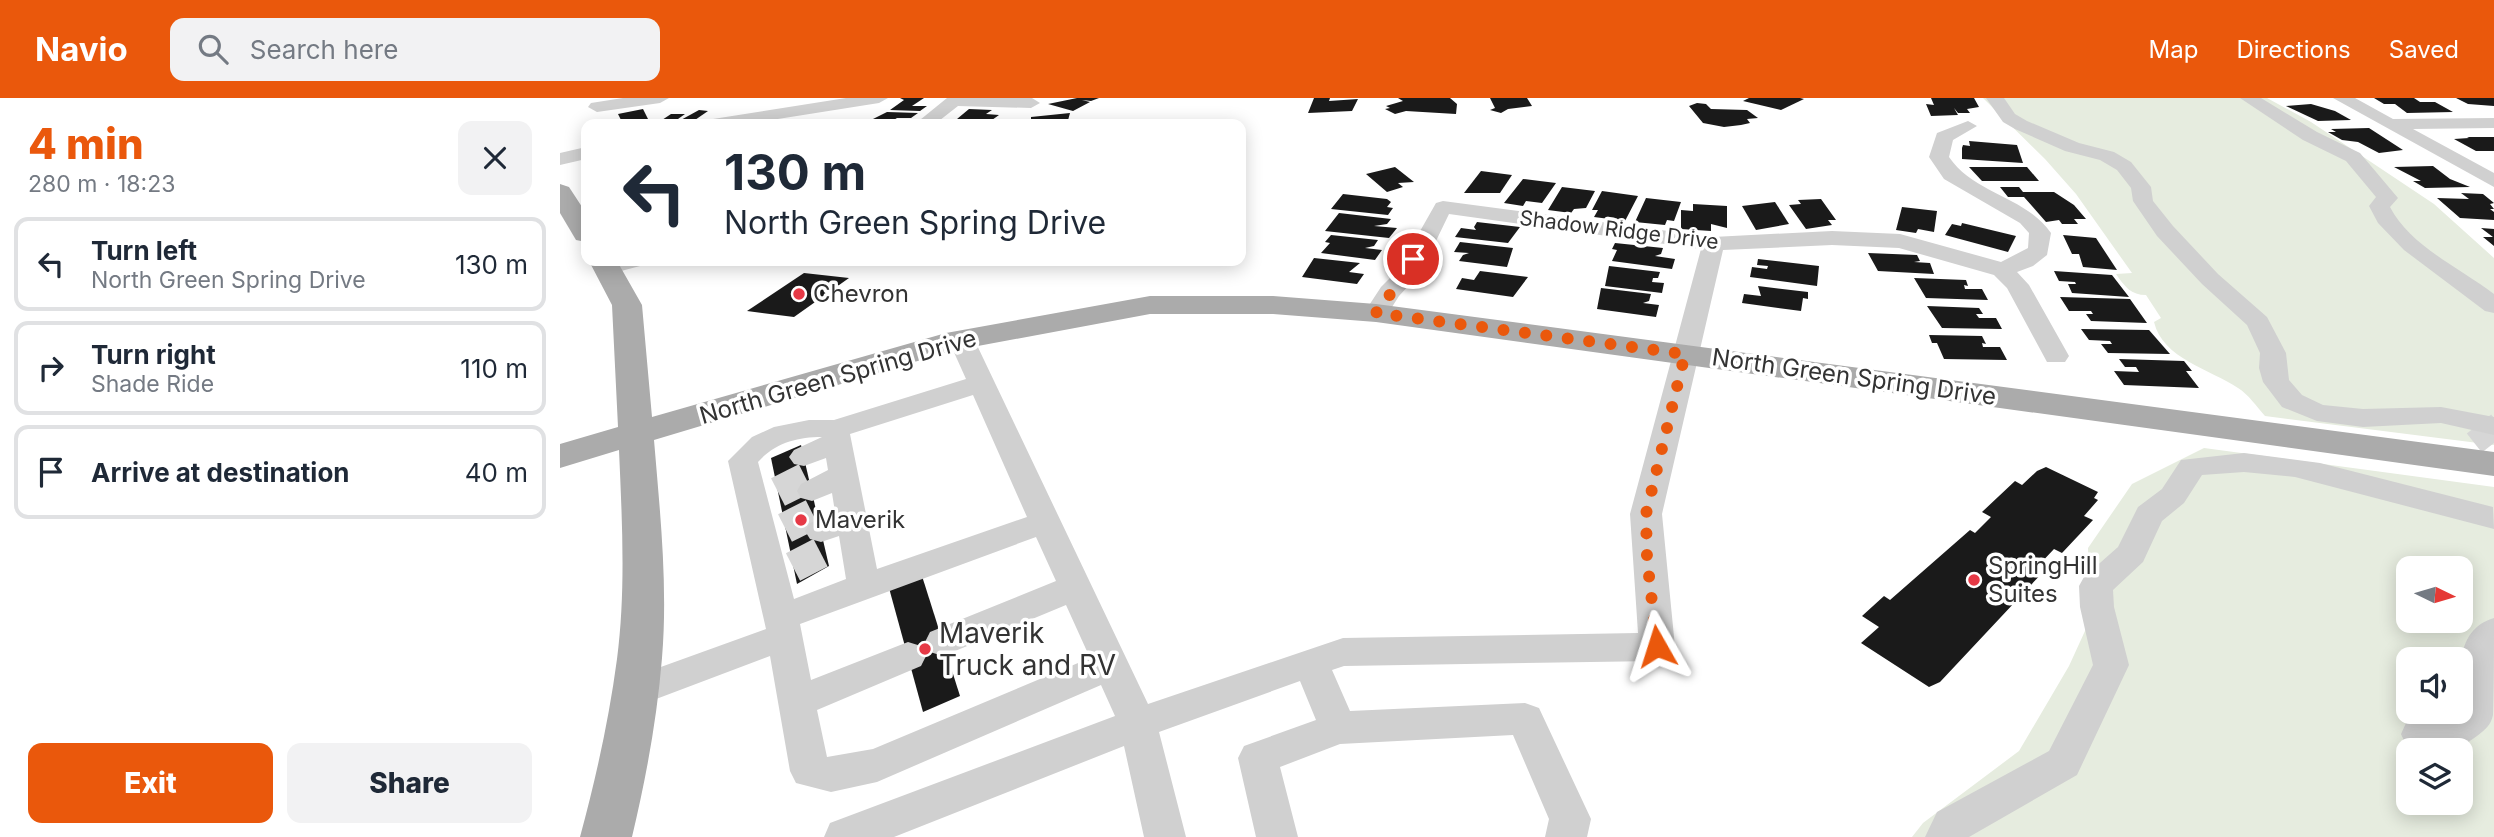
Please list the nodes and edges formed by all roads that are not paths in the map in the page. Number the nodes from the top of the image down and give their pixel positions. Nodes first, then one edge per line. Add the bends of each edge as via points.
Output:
1 (660, 98) edge
2 (879, 98) edge
3 (886, 98) edge
4 (1995, 98) edge
5 (2249, 98) edge
6 (2342, 98) edge
7 (956, 100) edge
8 (1037, 100) edge
9 (597, 102) edge
10 (857, 118) dead end
11 (1015, 118) dead end
12 (606, 119) edge
13 (745, 119) edge
14 (930, 119) edge
15 (2494, 123) edge
16 (2390, 124) junction
17 (1968, 126) dead end
18 (581, 154) edge
19 (560, 159) edge
20 (2494, 181) edge
21 (560, 192) edge
22 (581, 226) edge
23 (1713, 244) junction
24 (615, 266) edge
25 (2002, 270) junction
26 (2494, 306) edge
27 (1376, 313) junction
28 (961, 339) junction
29 (1685, 354) junction
30 (2056, 356) dead end
31 (982, 383) junction
32 (2494, 426) tunnel mouth
33 (634, 435) junction
34 (560, 456) edge
35 (2494, 464) edge
36 (844, 480) junction
37 (2494, 518) edge
38 (1046, 522) junction
39 (864, 586) junction
40 (1075, 587) junction
41 (783, 626) junction
42 (2494, 631) edge
43 (943, 642) dead end
44 (908, 656) dead end
45 (1311, 662) junction
46 (1111, 665) junction
47 (635, 692) junction
48 (797, 702) junction
49 (1138, 724) junction
50 (1338, 728) junction
51 (2420, 734) dead end
52 (607, 837) edge
53 (845, 837) edge
54 (1165, 837) edge
55 (1276, 837) edge
56 (1566, 837) edge
57 (1946, 837) edge

1 - 9 street
2 - 13 street
3 - 10 street
4 - 32 street via 2009,118 2021,125 2124,166 2165,231 2258,322 2273,353 2276,382 2292,401 2317,414 2363,418 2441,415
5 - 26 street via 2353,157 2388,198 2380,211 2397,230 2434,265
6 - 16 street
7 - 8 street
7 - 14 street
8 - 11 street
9 - 12 street
15 - 16 street
16 - 20 street
17 - 25 street via 1944,137 1939,157 1951,175 2028,218 2040,233 2039,250
18 - 19 street
21 - 22 main road
23 - 25 street, Shadow Ridge Drive via 1866,238 1900,241
23 - 27 street, Shadow Ridge Drive via 1443,207 1409,272
23 - 29 street
24 - 33 main road via 627,305
25 - 30 street via 2017,285
27 - 28 main road, North Green Spring Drive via 1273,305 1150,305
27 - 29 main road, North Green Spring Drive
28 - 31 street
28 - 33 main road, North Green Spring Drive
29 - 35 main road, North Green Spring Drive
29 - 45 street via 1646,514 1657,646 1343,652
31 - 36 street
31 - 38 street
33 - 34 main road, North Green Spring Drive
33 - 47 main road via 642,526 640,657
36 - 36 street via 815,503
36 - 39 street
36 - 41 street via 800,429 768,439 743,461 772,525
37 - 57 street via 2340,476 2252,461 2192,467 2173,496 2149,515 2130,554 2096,586 2111,665 2063,762 1952,825
38 - 39 street
38 - 40 street
39 - 41 street
40 - 43 street
40 - 46 street
41 - 47 street
41 - 48 street
42 - 51 street via 2479,652 2474,718 2449,736
44 - 48 street
45 - 49 street
45 - 50 street
46 - 48 street via 877,765 831,775 810,771
46 - 49 street
47 - 52 main road
49 - 53 street
49 - 54 street
50 - 55 street via 1258,758
50 - 56 street via 1525,719 1570,819

